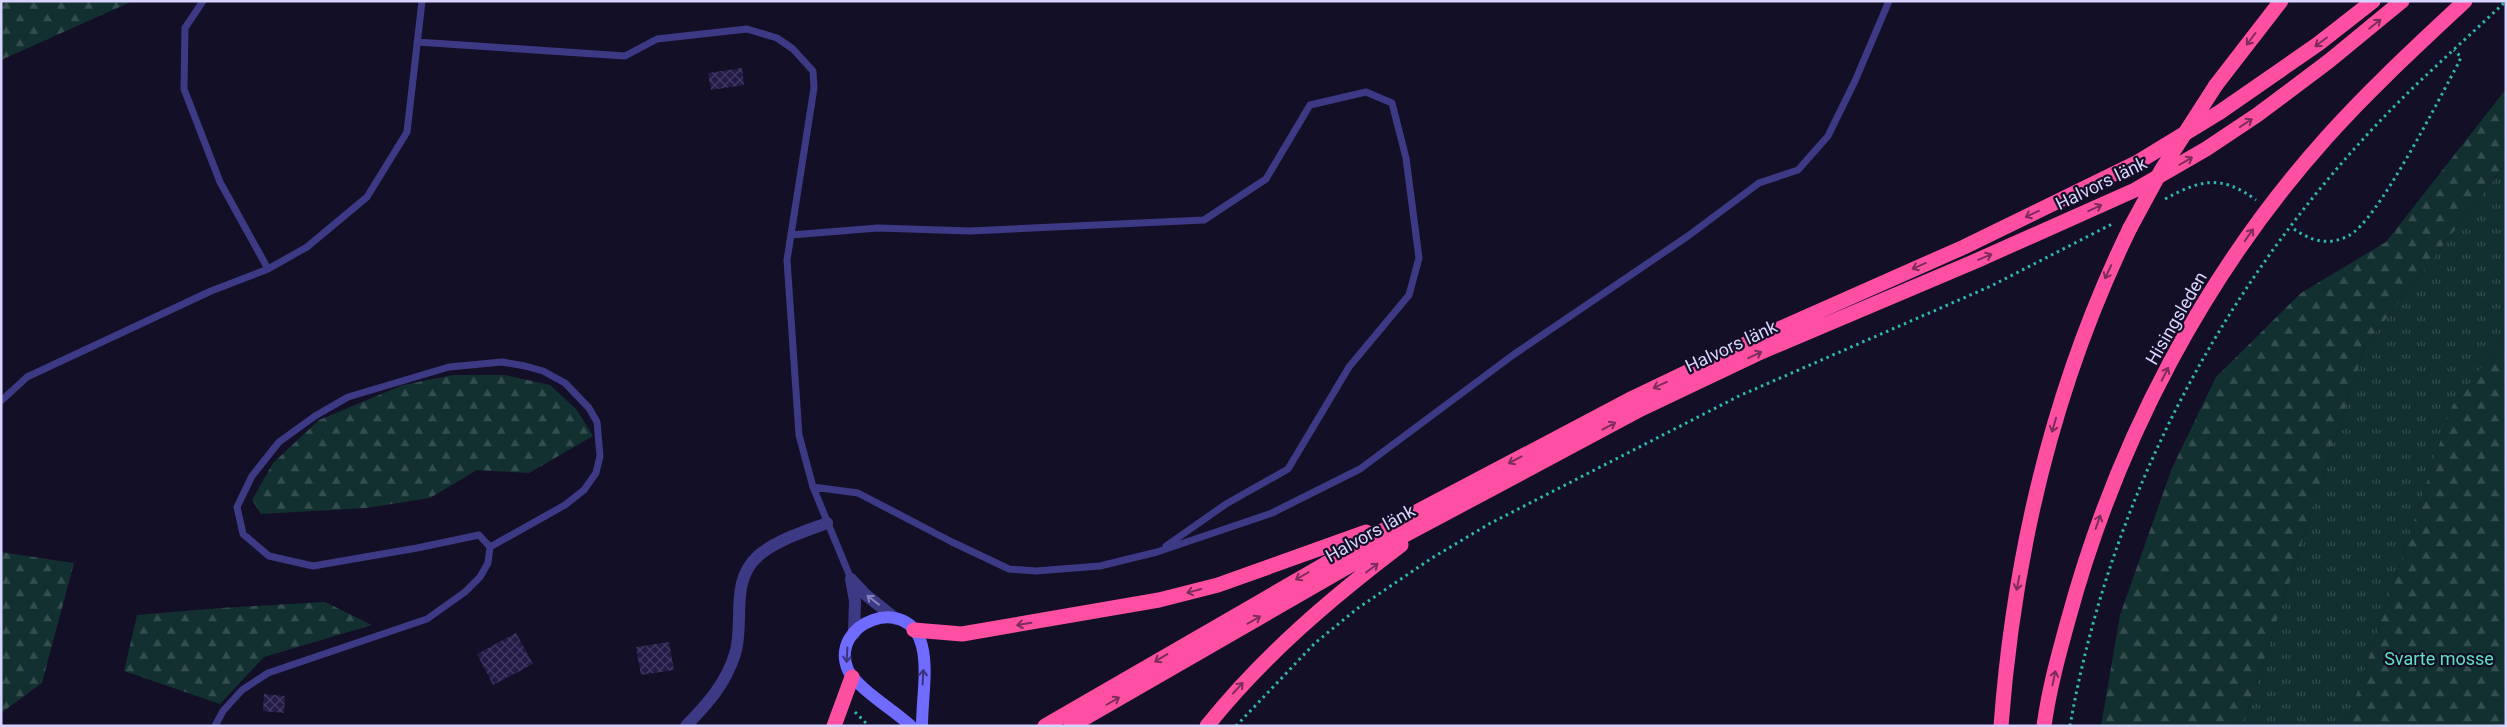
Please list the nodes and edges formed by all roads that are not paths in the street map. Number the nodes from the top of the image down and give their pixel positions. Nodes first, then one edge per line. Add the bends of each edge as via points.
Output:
1 (203, 1) edge
2 (422, 1) edge
3 (1889, 1) edge
4 (2281, 1) edge
5 (2373, 1) edge
6 (2402, 1) edge
7 (2465, 1) edge
8 (417, 42) junction
9 (791, 234) junction
10 (268, 268) junction
11 (1, 401) edge
12 (813, 487) junction
13 (1440, 516) junction
14 (1405, 518) junction
15 (826, 523) junction
16 (490, 547) junction
17 (1157, 552) junction
18 (851, 579) junction
19 (896, 619) junction
20 (914, 630) junction
21 (854, 634) junction
22 (852, 677) junction
23 (215, 726) edge
24 (686, 726) edge
25 (834, 726) edge
26 (911, 726) edge
27 (922, 726) edge
28 (1045, 726) edge
29 (1072, 726) edge
30 (1207, 726) edge
31 (2001, 726) edge
32 (2044, 726) edge

1 - 10 lane via 185,28 184,89 220,182
2 - 8 lane
3 - 17 lane via 1828,136 1798,170 1759,184 1520,350 1360,469 1272,512
4 -> 31 highway, bridge via 2216,85 2124,224 2068,377 2038,480 2015,599
5 -> 14 highway, Halvors länk via 2318,44 2220,112 2138,162 1964,247 1754,340 1633,398
13 -> 6 highway, Halvors länk via 1641,409 1761,352 2136,190 2206,150 2257,115
32 -> 7 highway, Hisingsleden via 2082,568 2105,500 2137,428 2213,288 2268,209 2327,137
8 - 9 lane via 625,56 657,39 717,31 748,29 777,38 793,48 813,71 814,88
8 - 10 lane via 408,132 367,197 308,247
9 - 12 lane via 787,260 799,435
9 - 17 lane via 878,228 970,231 1204,220 1266,180 1310,105 1366,92 1392,103 1406,158 1419,258 1409,295 1349,367 1288,469 1226,504
10 - 11 lane via 211,291 27,377
12 - 15 lane
12 - 17 lane via 858,493 1009,569 1036,571 1100,566
29 -> 13 highway, Halvors länk
30 -> 13 highway via 1236,690 1295,631 1354,581
14 -> 20 highway via 1218,585 1159,600 962,634
14 -> 28 highway, Halvors länk
15 - 18 lane
15 - 24 street via 772,547 751,564 738,597 736,652 724,682
16 - 16 lane via 565,505 584,490 596,473 600,456 597,422 566,383 543,371 502,362 449,367 348,397 280,442 252,476 238,507 243,534 269,556 313,566 418,548 468,535 479,535
16 - 23 lane via 488,563 480,577 427,619 268,673 242,690 223,711
19 -> 18 street
18 - 21 street via 855,601
19 - 20 street via 906,622
19 - 21 street via 884,617 867,621
27 -> 20 street via 924,657 922,644
21 -> 22 street via 845,660
22 - 25 highway
22 - 26 street

